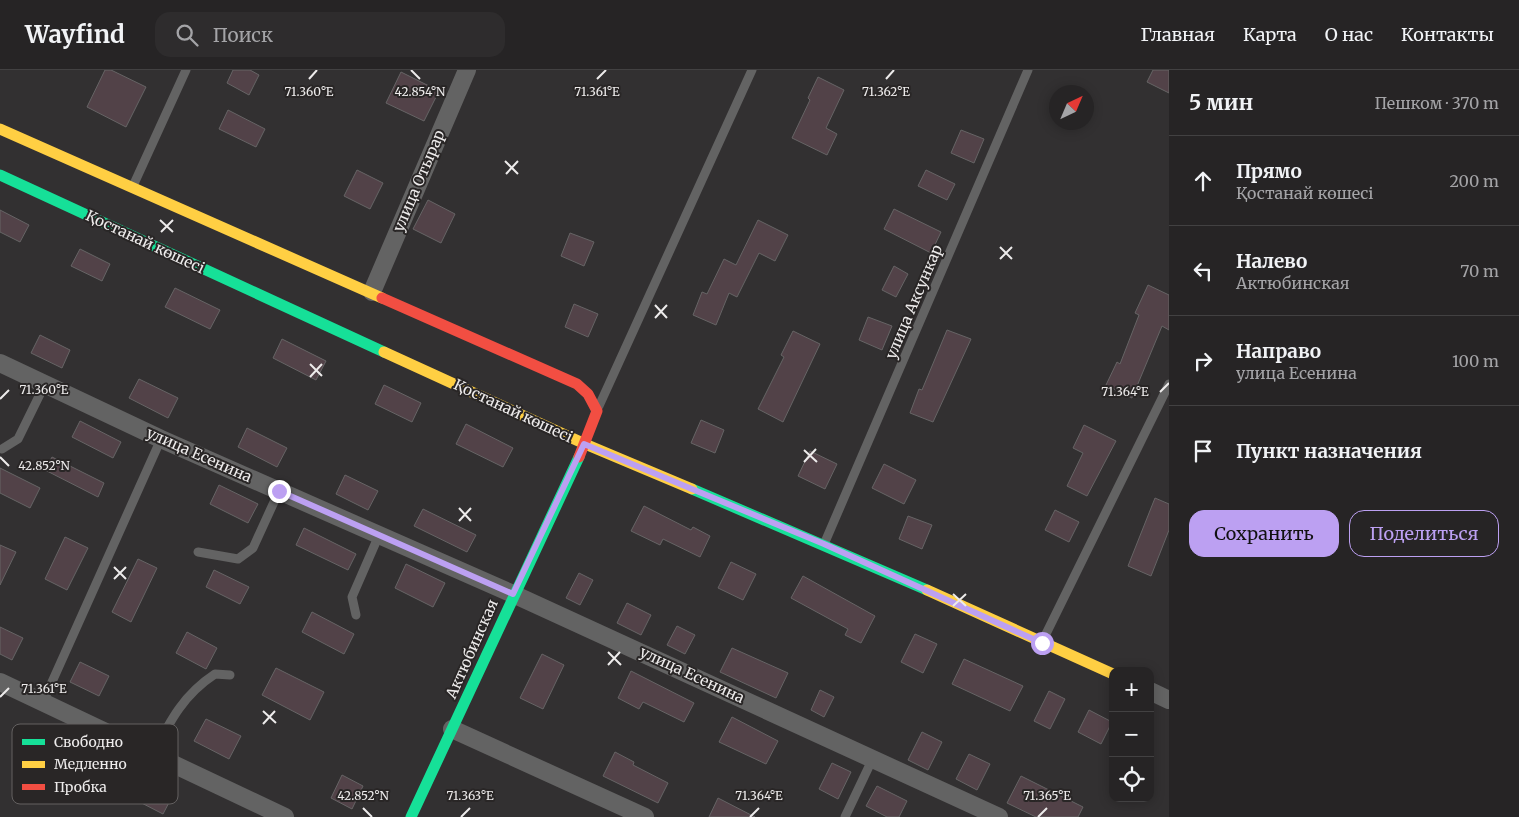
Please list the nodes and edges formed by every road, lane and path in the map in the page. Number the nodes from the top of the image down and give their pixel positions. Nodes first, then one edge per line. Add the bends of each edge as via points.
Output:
1 (186, 70) edge
2 (467, 70) edge
3 (752, 70) edge
4 (1028, 70) edge
5 (0, 129) edge
6 (0, 175) edge
7 (133, 186) junction
8 (372, 292) junction
9 (0, 364) edge
10 (45, 384) junction
11 (1169, 384) edge
12 (596, 411) junction
13 (161, 438) junction
14 (584, 444) junction
15 (2, 449) dead end
16 (279, 491) junction
17 (379, 535) junction
18 (824, 544) junction
19 (198, 552) dead end
20 (513, 594) junction
21 (356, 615) dead end
22 (1042, 643) junction
23 (1109, 672) edge
24 (230, 675) dead end
25 (0, 682) edge
26 (1154, 693) edge
27 (1169, 700) edge
28 (43, 702) junction
29 (90, 724) edge
30 (169, 724) edge
31 (452, 729) junction
32 (873, 758) junction
33 (178, 766) edge
34 (286, 817) edge
35 (411, 817) edge
36 (645, 817) edge
37 (845, 817) edge
38 (1000, 817) edge

1 - 7 lane
2 - 8 street, улица Отырар
3 - 12 lane
4 - 18 lane, улица Аксункар
5 - 7 street
6 - 14 street, Қостанай көшесі
7 - 8 street
8 - 12 street via 577,384 588,394
9 - 10 street, улица Есенина
10 - 13 street, улица Есенина
10 - 15 lane via 18,439
11 - 22 lane
12 - 14 street, Актюбинская
13 - 16 street, улица Есенина
13 - 28 lane
14 - 18 street, Қостанай көшесі
14 - 20 street, Актюбинская
16 - 17 street, улица Есенина
16 - 19 lane via 253,548 238,559
17 - 20 street, улица Есенина
17 - 21 lane via 352,597
18 - 22 street, Қостанай көшесі
20 - 31 street, Актюбинская
20 - 32 street, улица Есенина
22 - 23 street, Қостанай көшесі
24 - 30 lane via 215,674 176,710
25 - 28 street
26 - 27 street
28 - 29 street
31 - 35 street, Актюбинская
31 - 36 street
32 - 37 lane
32 - 38 street, улица Есенина
33 - 34 street

